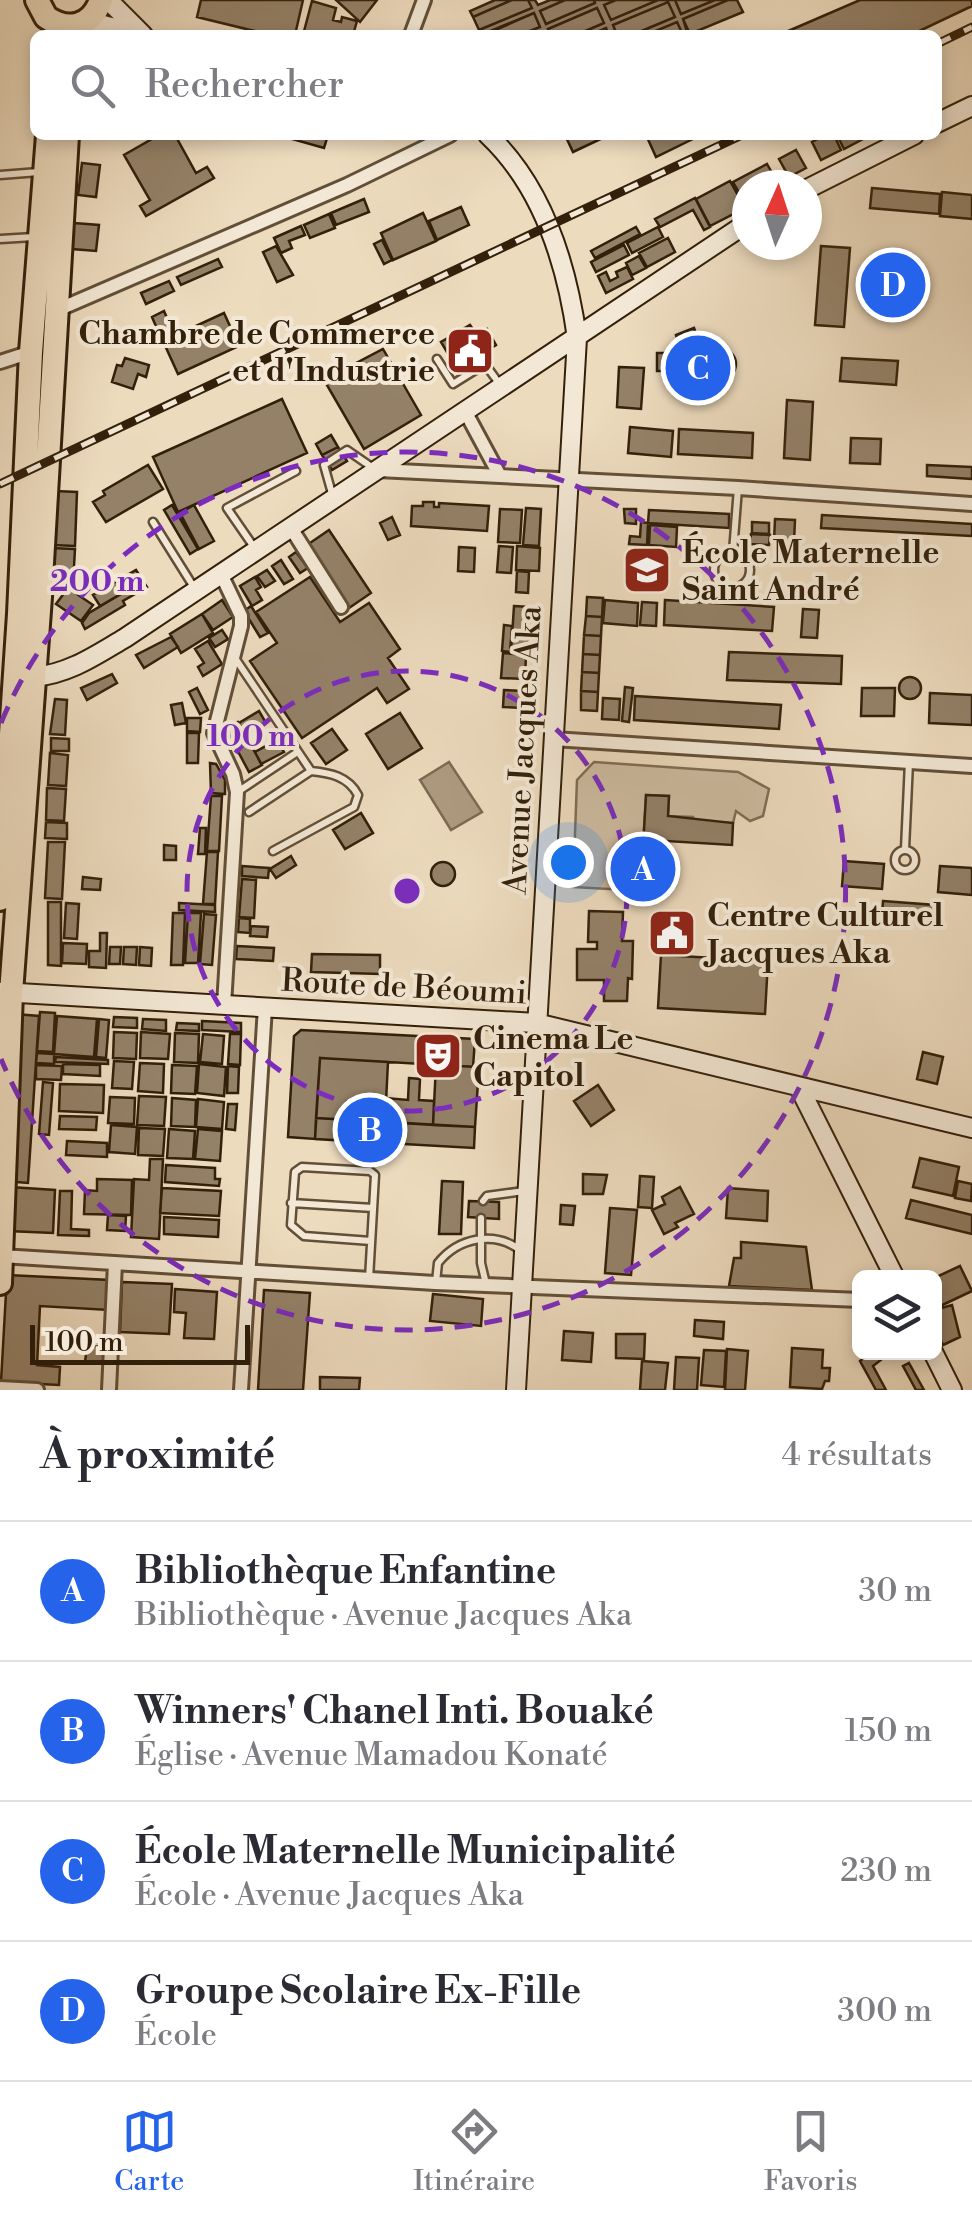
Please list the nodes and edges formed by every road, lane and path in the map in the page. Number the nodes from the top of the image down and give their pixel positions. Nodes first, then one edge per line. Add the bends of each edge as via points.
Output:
1 (104, 0) edge
2 (424, 0) edge
3 (39, 13) edge
4 (82, 27) edge
5 (137, 30) edge
6 (413, 30) edge
7 (972, 106) edge
8 (942, 121) edge
9 (48, 140) edge
10 (68, 140) edge
11 (440, 140) edge
12 (492, 140) edge
13 (904, 140) edge
14 (46, 172) junction
15 (0, 175) edge
16 (822, 181) edge
17 (732, 233) edge
18 (42, 237) junction
19 (0, 238) edge
20 (55, 311) junction
21 (577, 338) junction
22 (31, 352) junction
23 (437, 359) dead end
24 (0, 362) edge
25 (502, 387) junction
26 (465, 411) junction
27 (376, 470) junction
28 (296, 471) dead end
29 (500, 476) junction
30 (568, 479) junction
31 (738, 488) junction
32 (334, 498) junction
33 (972, 504) edge
34 (153, 522) dead end
35 (291, 528) junction
36 (257, 551) junction
37 (733, 552) junction
38 (221, 574) junction
39 (196, 590) junction
40 (342, 607) dead end
41 (234, 656) junction
42 (34, 677) junction
43 (5, 733) edge
44 (553, 740) junction
45 (296, 753) junction
46 (908, 762) junction
47 (972, 766) edge
48 (310, 771) junction
49 (237, 792) junction
50 (249, 812) dead end
51 (905, 848) dead end
52 (273, 851) dead end
53 (0, 898) edge
54 (6, 993) edge
55 (224, 1005) junction
56 (265, 1007) junction
57 (536, 1023) junction
58 (800, 1087) junction
59 (972, 1128) edge
60 (528, 1190) junction
61 (483, 1201) dead end
62 (291, 1204) junction
63 (373, 1208) junction
64 (481, 1218) dead end
65 (480, 1238) junction
66 (372, 1241) junction
67 (524, 1252) junction
68 (1, 1256) edge
69 (116, 1263) junction
70 (248, 1270) junction
71 (891, 1270) edge
72 (369, 1279) junction
73 (0, 1283) edge
74 (436, 1283) junction
75 (486, 1285) junction
76 (522, 1288) junction
77 (852, 1300) edge
78 (937, 1360) edge
79 (0, 1388) edge
80 (37, 1390) edge
81 (110, 1390) edge
82 (242, 1390) edge
83 (516, 1390) edge
84 (952, 1390) edge

1 - 4 highway
1 - 5 street
2 - 6 street
3 - 4 highway via 62,26
7 - 8 street
9 - 14 highway
10 - 20 highway
11 - 20 street
12 - 21 street, Avenue Jacques Aka via 552,234
13 - 16 street
14 - 15 lane
14 - 18 highway
17 - 21 street
18 - 19 lane
18 - 22 highway
20 - 42 highway
21 - 25 street
21 - 30 street, Avenue Jacques Aka
22 - 24 street
22 - 43 highway via 20,614
23 - 25 lane via 453,384 486,364
25 - 26 street
26 - 27 street
26 - 29 street
27 - 29 street
27 - 32 street
27 - 32 lane via 347,450 324,465
28 - 36 lane via 227,508
29 - 30 street
30 - 31 street
30 - 44 street, Avenue Jacques Aka
31 - 33 street
31 - 37 lane
32 - 35 street
34 - 39 lane
35 - 36 street
35 - 40 street
36 - 38 street
37 - 37 lane via 720,556 714,569 731,588 750,571 746,558
38 - 39 street
38 - 41 street via 241,616
39 - 42 street via 76,666
41 - 45 lane
41 - 49 street via 214,733
42 - 54 highway
43 - 53 highway
44 - 46 street
44 - 57 street, Avenue Jacques Aka
45 - 48 lane
45 - 49 lane
46 - 47 street
46 - 51 lane
48 - 50 lane
48 - 52 lane via 343,778 354,786 358,802
49 - 55 street
54 - 55 street, Route de Béoumi
54 - 68 highway
55 - 56 street, Route de Béoumi
56 - 57 street, Route de Béoumi
56 - 70 street
57 - 58 street, Route de Béoumi
57 - 60 street, Avenue Jacques Aka
58 - 59 street, Route de Béoumi
58 - 71 street
60 - 61 lane
60 - 67 street, Avenue Jacques Aka
62 - 63 lane
62 - 63 lane via 292,1178 302,1167 370,1171
62 - 66 lane via 290,1225 304,1236
63 - 66 lane
64 - 65 lane
65 - 67 lane via 507,1240
65 - 74 lane via 444,1255
65 - 75 lane
66 - 72 lane
67 - 76 street, Avenue Jacques Aka
68 - 69 street
68 - 73 highway
69 - 70 street
69 - 81 street
70 - 72 street
70 - 82 street
72 - 74 street
74 - 75 street
75 - 76 street
76 - 77 street
76 - 83 street, Avenue Jacques Aka
78 - 84 street
79 - 80 street

